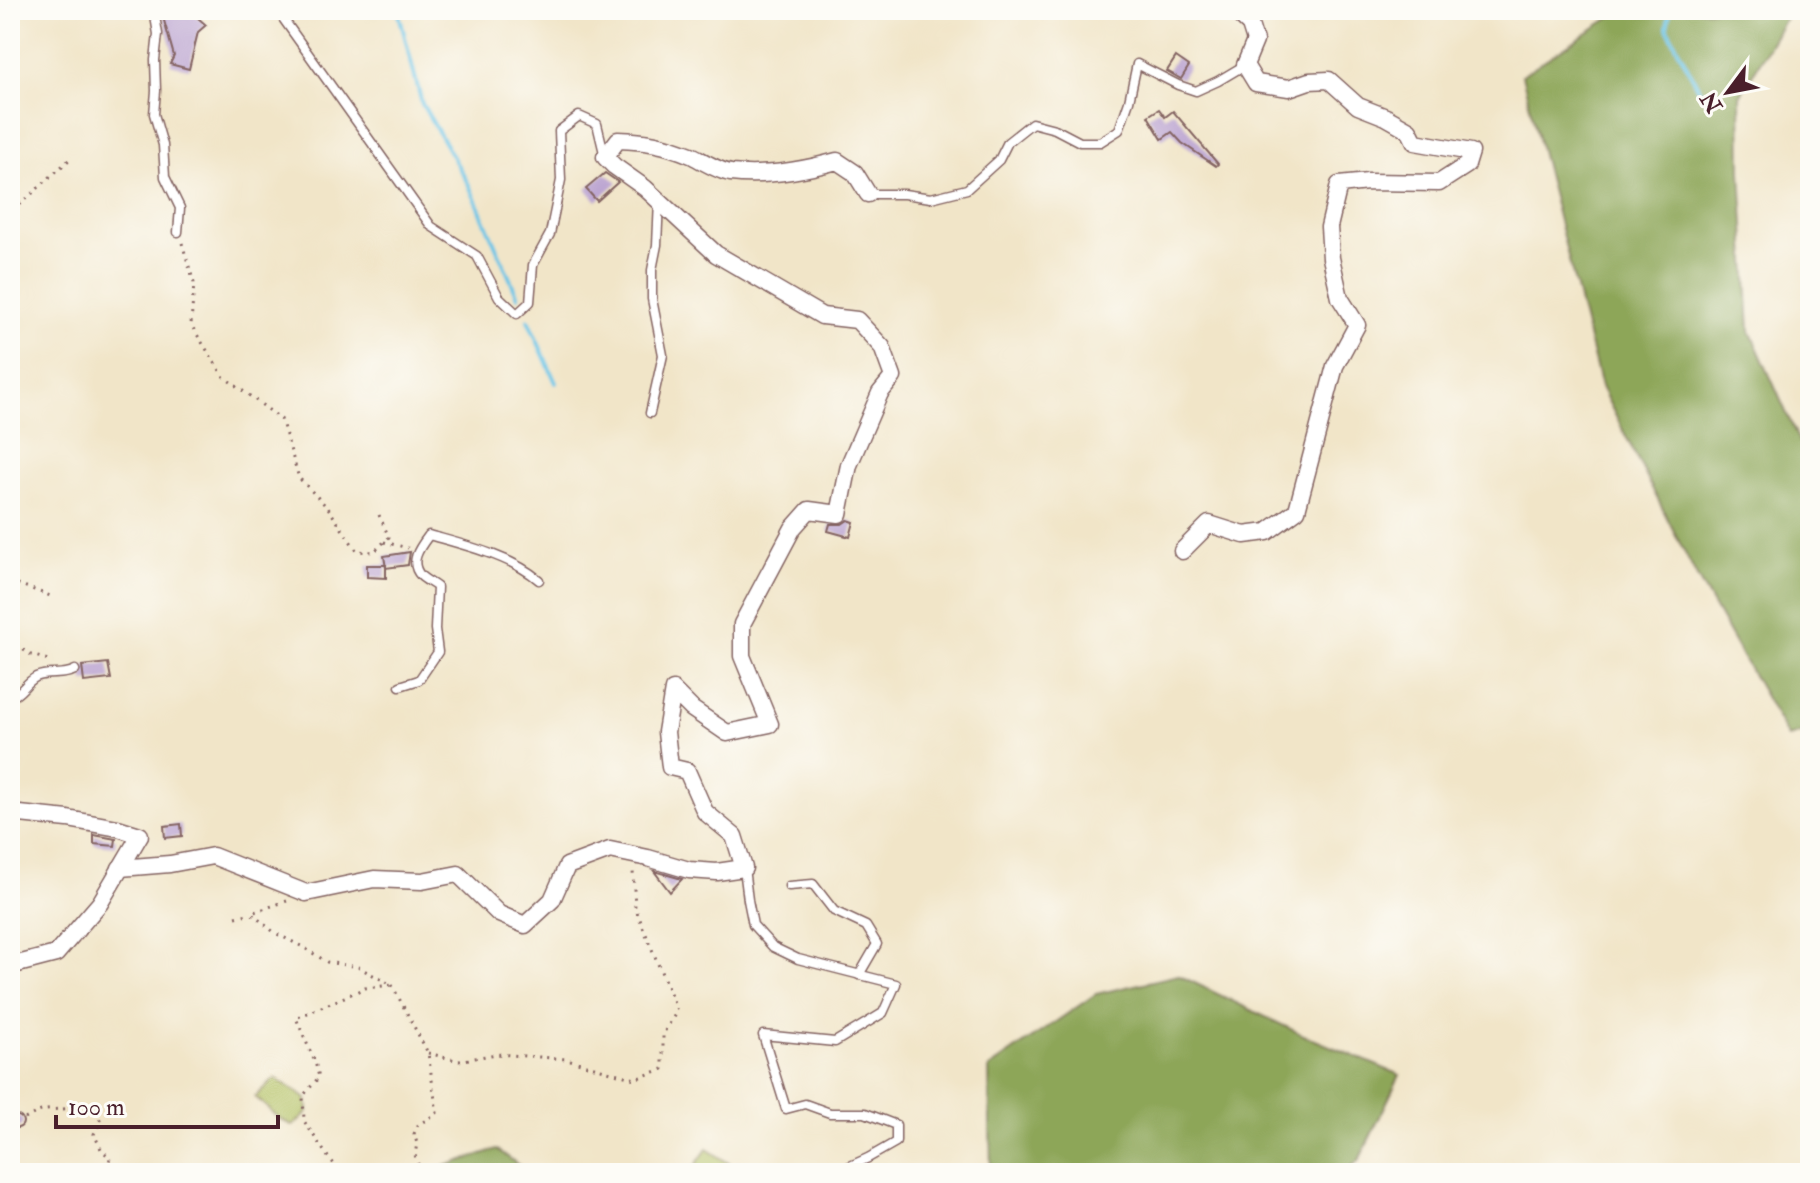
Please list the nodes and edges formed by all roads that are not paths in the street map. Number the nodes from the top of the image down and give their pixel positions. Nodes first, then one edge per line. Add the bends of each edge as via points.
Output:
1 (154, 10) edge
2 (277, 10) edge
3 (1234, 10) edge
4 (1245, 65) junction
5 (605, 157) junction
6 (868, 194) joint
7 (659, 201) junction
8 (178, 232) road end
9 (650, 413) dead end
10 (1182, 551) dead end
11 (539, 580) dead end
12 (75, 670) road end
13 (400, 686) dead end
14 (10, 698) edge
15 (10, 813) edge
16 (120, 868) junction
17 (744, 868) junction
18 (789, 886) dead end
19 (10, 966) edge
20 (859, 975) junction
21 (835, 1173) edge

1 - 8 lane via 154,114 165,177 180,208
2 - 5 lane via 431,226 477,256 499,297 517,314 530,302 533,265 550,234 561,180 559,131 579,116 597,124
3 - 4 street via 1250,25 1255,41
4 - 6 lane via 1196,91 1137,64 1119,130 1100,142 1080,142 1032,123 967,189 931,198
4 - 10 street via 1256,83 1289,88 1329,80 1358,106 1409,130 1415,142 1471,152 1467,165 1439,183 1339,185 1329,227 1331,258 1340,298 1357,325 1335,366 1297,510 1267,532 1244,535 1209,524
5 - 6 street via 618,140 651,142 728,173 808,169 837,161 855,173
5 - 7 street
7 - 9 lane via 652,299 663,355
7 - 17 street via 716,254 822,316 857,320 882,347 893,377 880,393 849,465 839,514 809,510 793,528 742,624 742,656 770,724 727,733 673,690 666,732 670,767 687,771 705,812 734,836
11 - 13 lane via 469,546 429,535 414,560 419,574 437,587 438,652 419,680
12 - 14 lane via 39,675
15 - 16 street via 140,835
16 - 17 street via 213,856 306,893 374,879 422,881 458,874 499,914 525,925 552,900 567,866 610,850 689,870
16 - 19 street via 100,903 56,954
17 - 20 lane via 753,925 773,947
18 - 20 lane via 813,884 834,911 866,926 877,944
20 - 21 lane via 896,984 883,1013 835,1042 763,1035 786,1109 805,1104 830,1113 865,1113 896,1125 896,1142

